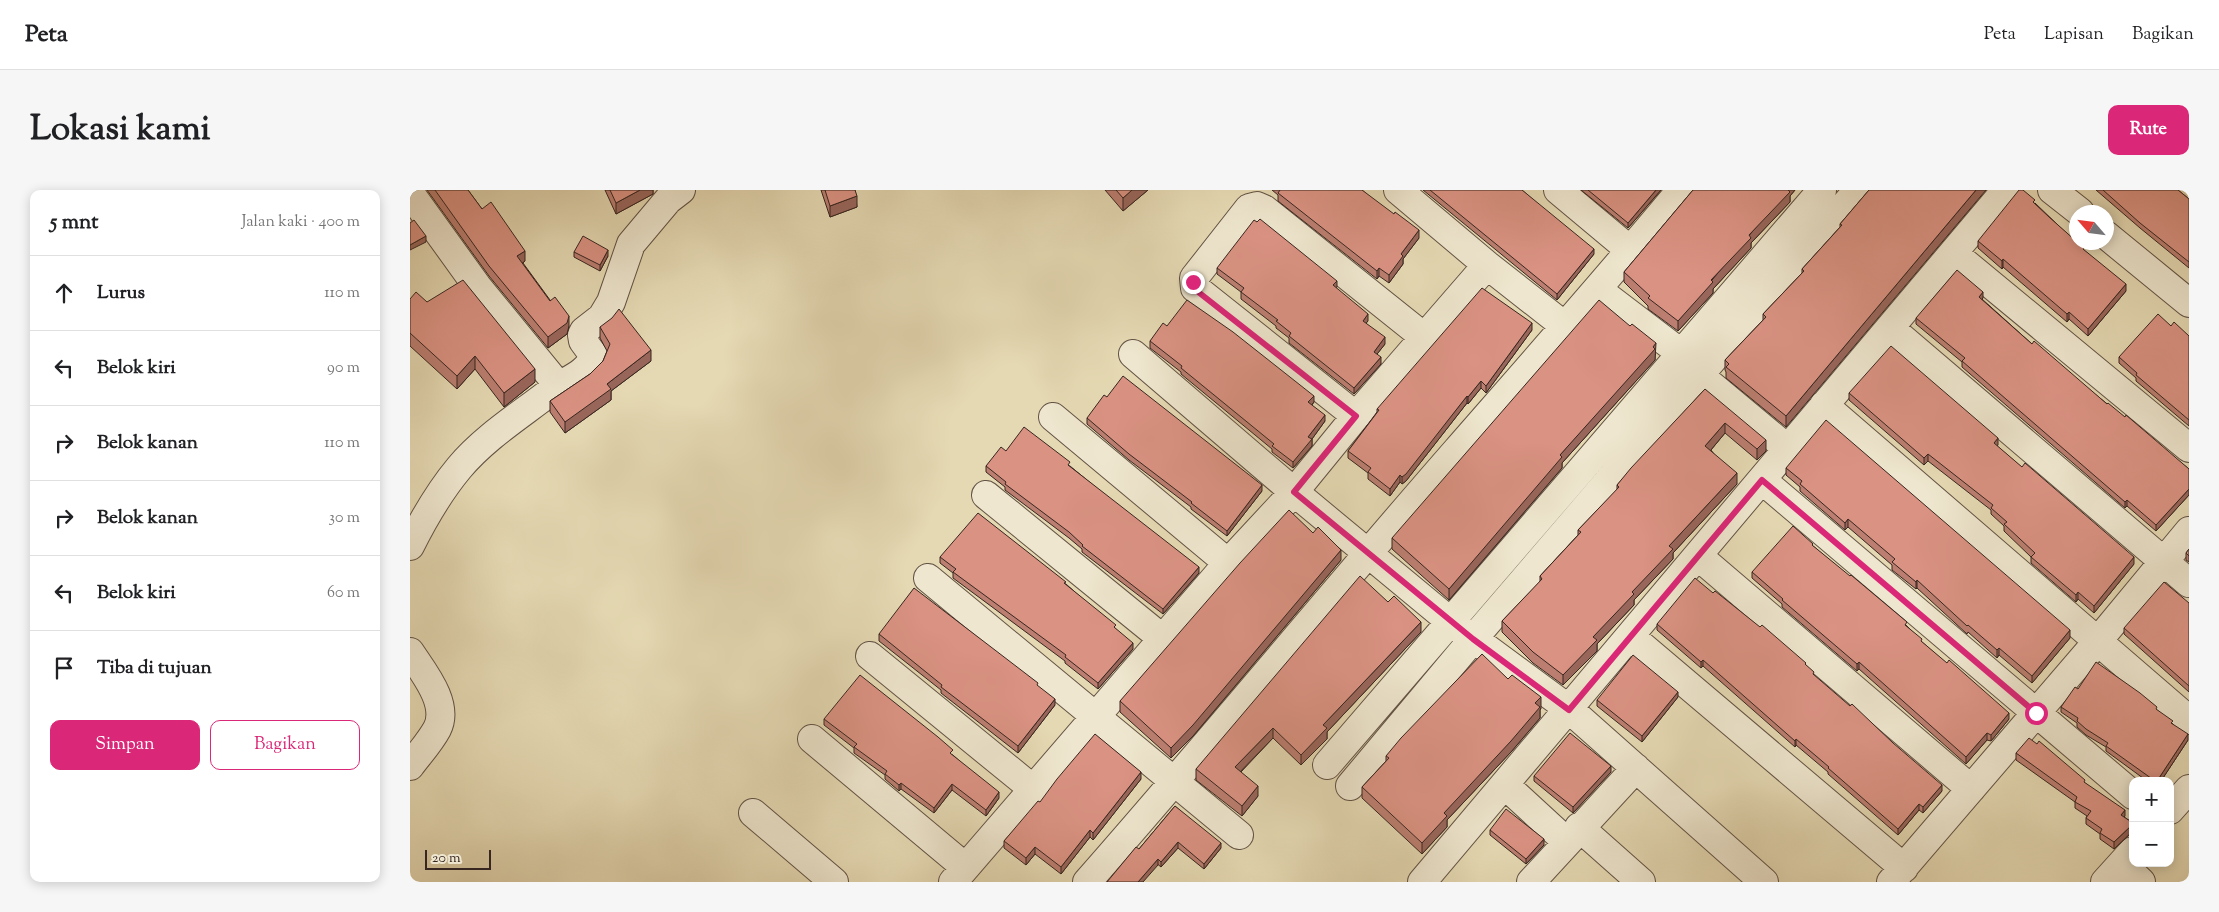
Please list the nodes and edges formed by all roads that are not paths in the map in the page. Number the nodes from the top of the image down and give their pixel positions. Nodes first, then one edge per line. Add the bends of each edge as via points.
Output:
1 (681, 190) edge
2 (1398, 190) edge
3 (1558, 190) edge
4 (1681, 190) edge
5 (1822, 190) edge
6 (1858, 190) edge
7 (2006, 190) edge
8 (2052, 190) edge
9 (410, 193) edge
10 (2071, 205) edge
11 (2114, 242) edge
12 (1631, 251) junction
13 (1953, 253) junction
14 (1487, 265) junction
15 (1598, 290) junction
16 (2189, 303) edge
17 (1566, 327) junction
18 (1890, 328) junction
19 (1424, 337) junction
20 (1133, 354) dead end
21 (1682, 354) junction
22 (1699, 375) junction
23 (558, 386) junction
24 (1824, 404) junction
25 (1356, 416) junction
26 (1053, 417) dead end
27 (1788, 448) junction
28 (2189, 448) edge
29 (1762, 480) junction
30 (1294, 492) junction
31 (986, 495) dead end
32 (2189, 532) edge
33 (410, 546) edge
34 (1369, 554) junction
35 (1698, 556) junction
36 (2164, 561) junction
37 (1228, 563) junction
38 (928, 578) dead end
39 (2189, 583) edge
40 (1451, 622) junction
41 (1630, 636) junction
42 (1163, 639) junction
43 (1473, 639) junction
44 (2097, 642) junction
45 (410, 652) edge
46 (870, 656) dead end
47 (1569, 710) junction
48 (2036, 713) junction
49 (1096, 716) junction
50 (2189, 720) edge
51 (812, 739) dead end
52 (1326, 765) dead end
53 (410, 766) edge
54 (1636, 768) junction
55 (1175, 782) junction
56 (1505, 785) junction
57 (1350, 786) dead end
58 (1033, 789) junction
59 (1971, 789) junction
60 (2129, 792) edge
61 (753, 813) dead end
62 (1573, 834) junction
63 (1239, 835) dead end
64 (959, 875) edge
65 (1897, 875) edge
66 (834, 882) edge
67 (1087, 882) edge
68 (1422, 882) edge
69 (1531, 882) edge
70 (1641, 882) edge
71 (1764, 882) edge

1 - 23 street via 668,200 631,244 612,302 602,318 584,331 583,341 594,356 590,366
2 - 14 street
3 - 12 street
4 - 12 street
5 - 21 street
6 - 22 street
7 - 13 street
8 - 10 street
9 - 23 street via 477,286
11 - 16 street
12 - 15 street
13 - 18 street
13 - 28 street
14 - 17 street
14 - 19 street
15 - 17 street
15 - 21 street
17 - 34 street
18 - 24 street
18 - 36 street
19 - 25 street
19 - 25 street via 1264,209 1249,208 1194,278 1195,288
20 - 30 street
21 - 40 street
22 - 27 street
22 - 43 street
23 - 33 street via 492,437 460,467 435,500
24 - 27 street
24 - 44 street
25 - 30 street
26 - 37 street
27 - 29 street
29 - 35 street
29 - 48 street
30 - 34 street
30 - 37 street
31 - 42 street
32 - 36 street
34 - 40 street
34 - 55 street
35 - 41 street
35 - 59 street
36 - 39 street
36 - 44 street
37 - 42 street
38 - 49 street
40 - 43 street
40 - 52 street
41 - 47 street
41 - 65 street
42 - 49 street
43 - 47 street
43 - 57 street
44 - 48 street
44 - 50 street
45 - 53 street via 438,701 441,715 437,728
46 - 58 street
47 - 54 street
47 - 56 street
48 - 59 street
48 - 60 street
49 - 55 street
49 - 58 street
51 - 64 street
54 - 62 street
54 - 71 street
55 - 63 street
55 - 67 street
56 - 62 street
56 - 68 street
58 - 64 street
59 - 65 street
61 - 66 street
62 - 69 street
62 - 70 street

